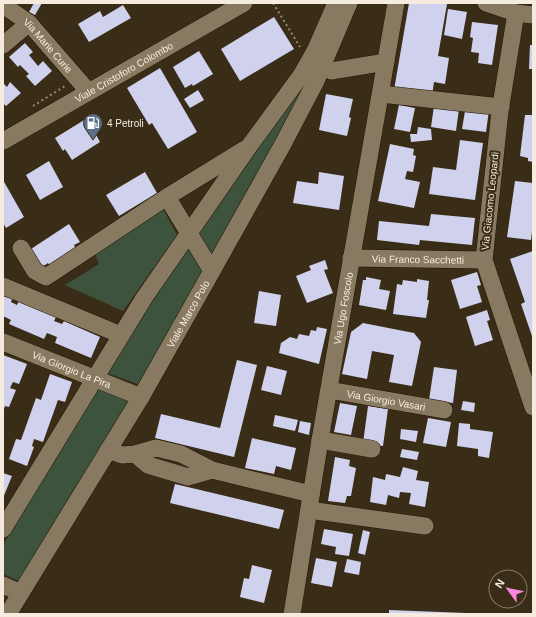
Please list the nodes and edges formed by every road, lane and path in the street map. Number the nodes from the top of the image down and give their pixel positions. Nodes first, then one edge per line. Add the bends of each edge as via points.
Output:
1 (244, 3) edge
2 (396, 3) edge
3 (486, 3) edge
4 (338, 4) edge
5 (3, 5) edge
6 (516, 12) junction
7 (533, 15) edge
8 (29, 23) junction
9 (3, 45) edge
10 (386, 62) junction
11 (323, 67) junction
12 (78, 78) junction
13 (88, 91) junction
14 (381, 94) junction
15 (30, 107) dead end
16 (501, 107) junction
17 (3, 141) edge
18 (250, 145) junction
19 (167, 197) junction
20 (189, 234) junction
21 (21, 248) dead end
22 (351, 258) junction
23 (484, 260) junction
24 (212, 272) junction
25 (3, 286) edge
26 (121, 334) junction
27 (3, 342) edge
28 (95, 379) junction
29 (329, 390) junction
30 (140, 397) junction
31 (533, 407) edge
32 (444, 410) dead end
33 (320, 440) junction
34 (108, 450) junction
35 (372, 450) dead end
36 (310, 502) junction
37 (6, 519) edge
38 (425, 526) dead end
39 (3, 585) edge
40 (21, 592) junction
41 (8, 614) edge
42 (292, 614) edge

1 - 13 street, Viale Cristoforo Colombo
2 - 10 street, Via Ugo Foscolo
3 - 6 street
4 - 11 street, Viale Marco Polo
4 - 18 street, Viale Marco Polo via 302,74
5 - 8 street, Via Marie Curie
6 - 7 street
6 - 16 street, Via Giacomo Leopardi
8 - 9 street
8 - 12 street, Via Marie Curie
10 - 11 street via 331,70
10 - 14 street, Via Ugo Foscolo
11 - 24 street, Viale Marco Polo via 284,144
12 - 13 street, Via Marie Curie
12 - 15 path
13 - 17 street, Viale Cristoforo Colombo
14 - 16 street
14 - 22 street, Via Ugo Foscolo
16 - 23 street, Via Giacomo Leopardi
18 - 19 street
18 - 20 street, Viale Marco Polo
19 - 20 street
19 - 21 street via 46,276 35,271
20 - 24 street
20 - 26 street, Viale Marco Polo
22 - 23 street, Via Franco Sacchetti
22 - 29 street, Via Ugo Foscolo
23 - 31 street, Via Giacomo Leopardi
24 - 30 street, Viale Marco Polo
25 - 26 street
26 - 28 street, Viale Marco Polo
27 - 28 street, Via Giorgio La Pira
28 - 30 street, Via Giorgio La Pira
28 - 37 street, Viale Marco Polo
29 - 32 street, Via Giorgio Vasari
29 - 33 street, Via Ugo Foscolo
30 - 34 street, Viale Marco Polo
33 - 35 street
33 - 36 street, Via Ugo Foscolo
34 - 36 street via 122,455 135,454 148,465 188,477 212,470
34 - 40 street, Viale Marco Polo
36 - 38 street
36 - 42 street, Via Ugo Foscolo
39 - 40 street
40 - 41 street, Viale Marco Polo

